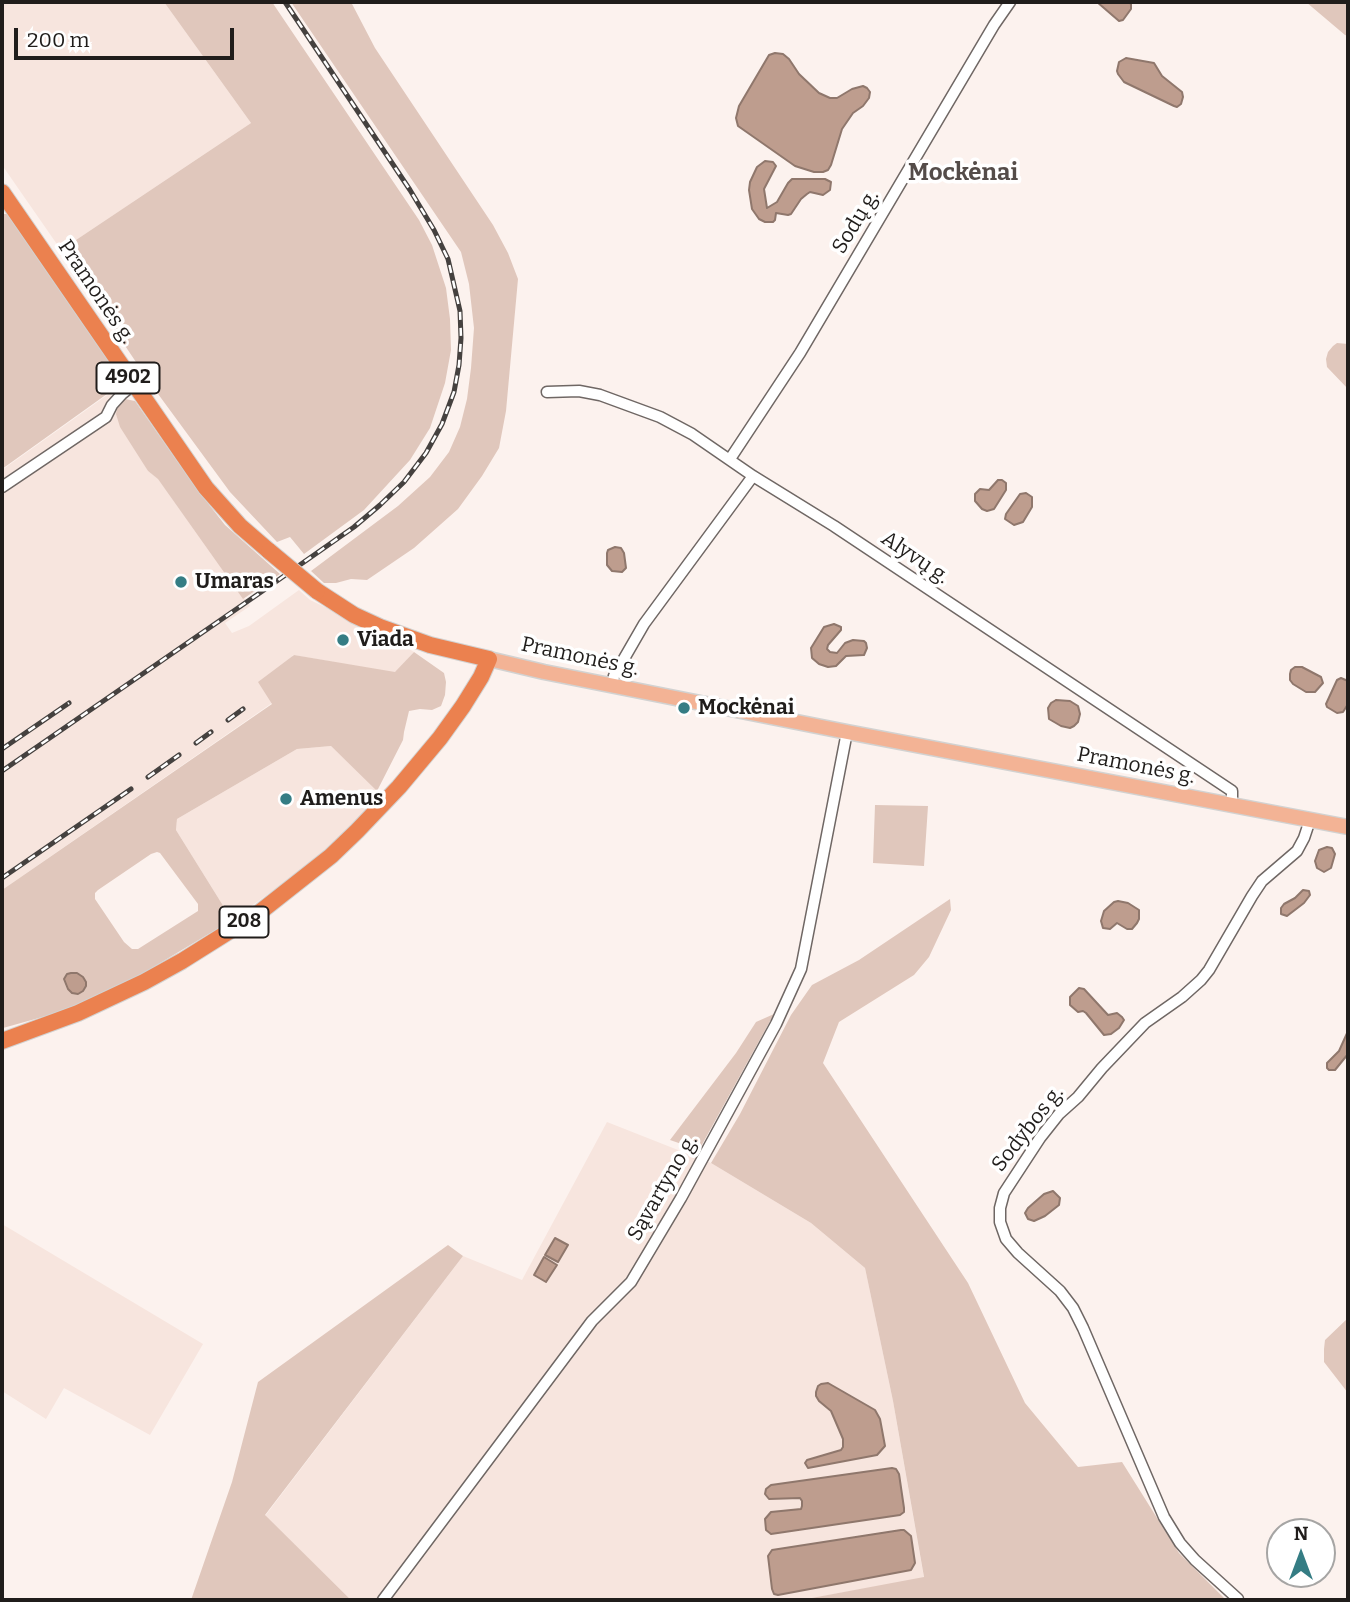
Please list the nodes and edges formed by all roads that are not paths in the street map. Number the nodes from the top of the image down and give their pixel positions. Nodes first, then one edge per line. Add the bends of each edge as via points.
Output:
1 (1010, 2) edge
2 (2, 192) edge
3 (133, 385) junction
4 (547, 392) dead end
5 (730, 459) junction
6 (752, 476) junction
7 (2, 487) edge
8 (489, 659) junction
9 (612, 685) junction
10 (847, 732) junction
11 (1231, 806) junction
12 (1310, 820) junction
13 (1348, 827) edge
14 (2, 1041) edge
15 (1238, 1599) edge
16 (383, 1600) edge

1 - 5 street, Sodų g. via 800,354
2 - 3 highway, Pramonės g. / 4902
3 - 7 street via 106,417
3 - 8 highway, Pramonės g. / 4902, bridge via 206,488 240,526 317,591 380,627
4 - 5 street, Alyvų g. via 600,394 670,423
5 - 6 street, Alyvų g.
6 - 9 street via 644,624
6 - 11 street, Alyvų g. via 1232,791
8 - 9 main road, Pramonės g. / 4902
8 - 14 highway, 208 via 463,706 400,787 293,887 218,939 144,982
9 - 10 main road, Pramonės g. / 4902
10 - 11 main road, Pramonės g. / 4902
10 - 16 street, Sąvartyno g. via 801,970 776,1024 631,1282 592,1321
11 - 12 main road, Pramonės g. / 4902
12 - 13 main road, Pramonės g. / 4902
12 - 15 street, Sodybos g. via 1297,851 1262,881 1202,980 1145,1023 1059,1114 1004,1193 1000,1208 1006,1239 1073,1308 1169,1526 1195,1560

